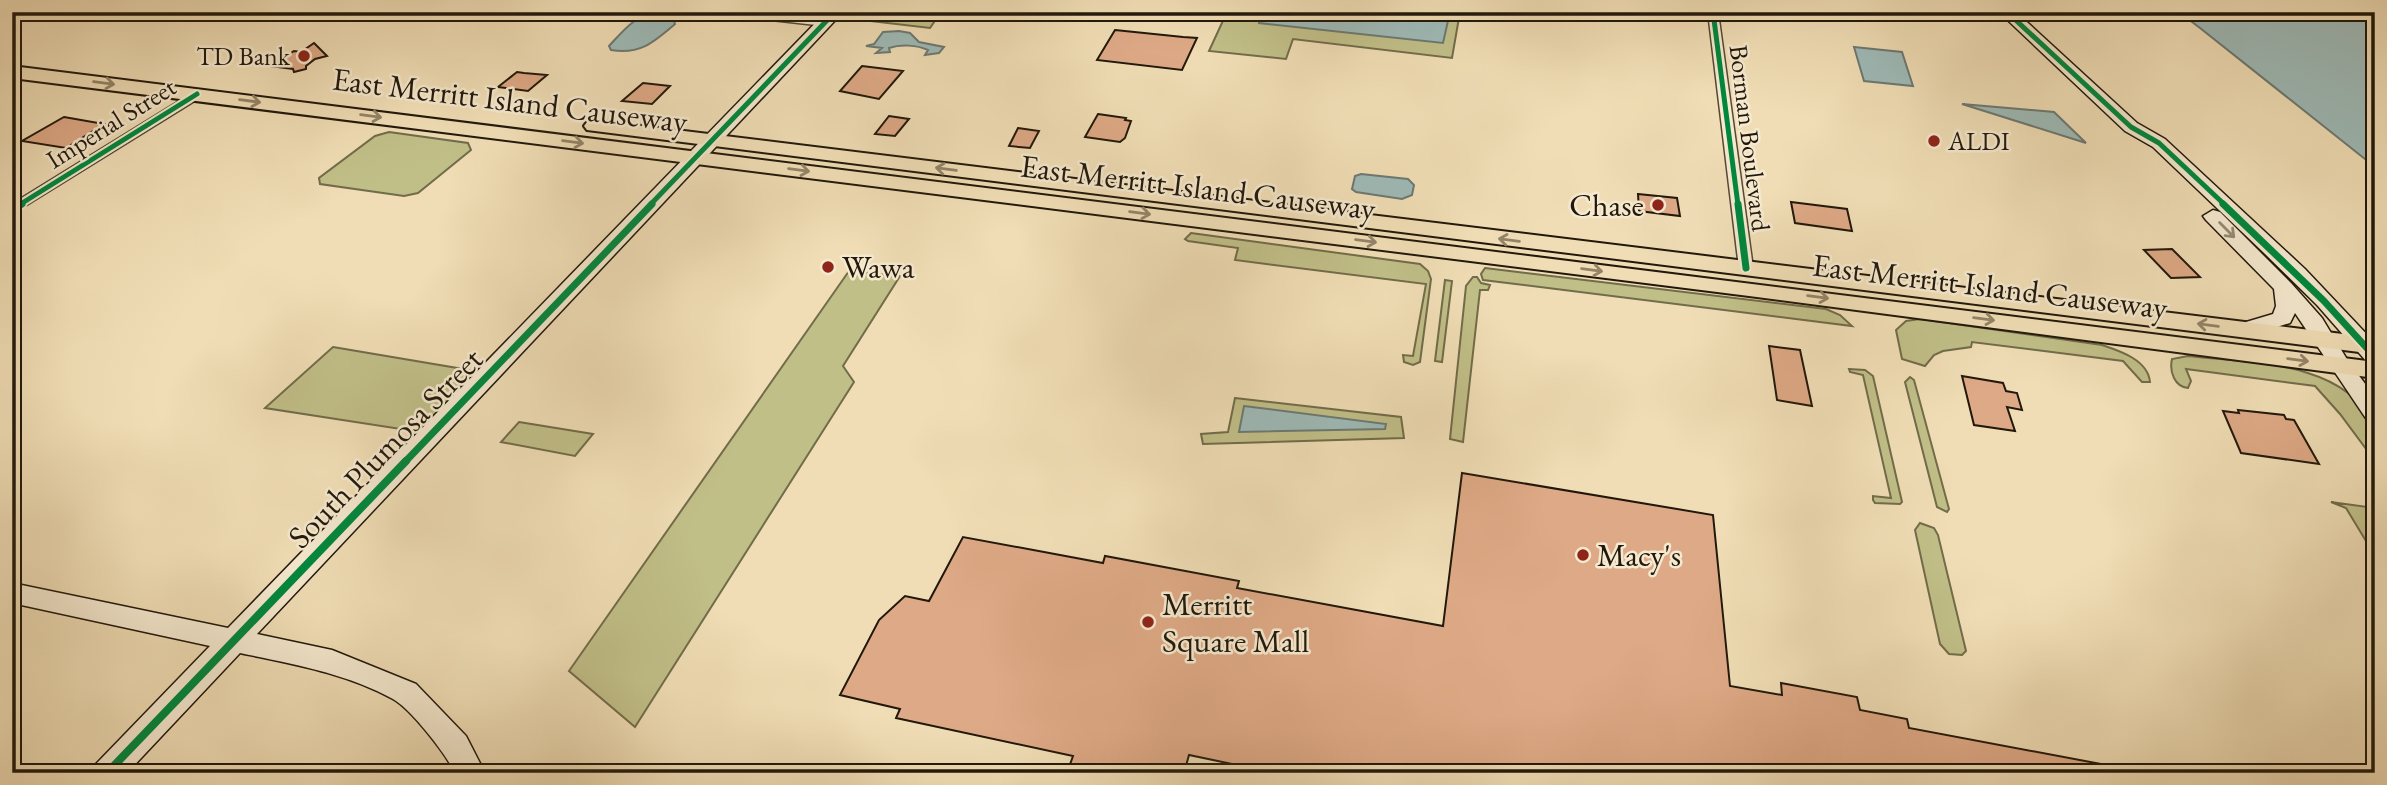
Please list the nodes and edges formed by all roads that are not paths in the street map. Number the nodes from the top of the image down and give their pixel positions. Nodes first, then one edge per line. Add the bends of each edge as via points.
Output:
1 (726, 12) edge
2 (1713, 12) edge
3 (2007, 12) edge
4 (830, 18) edge
5 (12, 56) edge
6 (82, 65) junction
7 (12, 70) edge
8 (197, 94) junction
9 (2131, 127) junction
10 (712, 140) junction
11 (696, 157) junction
12 (1034, 190) junction
13 (12, 210) edge
14 (1746, 268) junction
15 (1658, 278) junction
16 (2284, 287) junction
17 (2008, 302) junction
18 (1868, 304) junction
19 (2331, 306) joint
20 (2244, 330) junction
21 (2324, 340) junction
22 (2372, 345) edge
23 (2339, 365) junction
24 (2375, 370) edge
25 (2375, 414) edge
26 (12, 593) edge
27 (236, 639) junction
28 (107, 773) edge
29 (470, 773) edge

1 - 4 street
2 - 14 street, Borman Boulevard
3 - 9 street
4 - 10 street, South Plumosa Street
5 - 6 main road, East Merritt Island Causeway
6 - 7 main road
6 - 10 main road, East Merritt Island Causeway
7 -> 8 main road, East Merritt Island Causeway
8 -> 11 main road, East Merritt Island Causeway
8 - 13 street, Imperial Street
9 -> 16 street via 2139,143
9 - 19 street via 2159,143
10 - 11 street, South Plumosa Street
12 -> 10 main road, East Merritt Island Causeway
11 -> 12 main road, East Merritt Island Causeway via 932,187
11 - 27 street, South Plumosa Street
14 -> 12 main road, East Merritt Island Causeway via 1129,193 1055,195
12 -> 15 main road, East Merritt Island Causeway
14 - 15 main road via 1728,279
14 - 17 main road, East Merritt Island Causeway
15 -> 18 main road, East Merritt Island Causeway
16 - 20 street via 2287,306 2282,318
16 - 21 street
17 - 18 main road via 1921,296
20 -> 17 main road, East Merritt Island Causeway
18 -> 23 main road, East Merritt Island Causeway
19 - 22 street
20 - 21 main road, East Merritt Island Causeway
21 - 22 main road, East Merritt Island Causeway
21 - 23 street
23 - 24 main road, East Merritt Island Causeway
23 - 25 street
26 - 27 street
27 - 28 street, South Plumosa Street
27 - 29 street via 332,661 406,692 456,745

